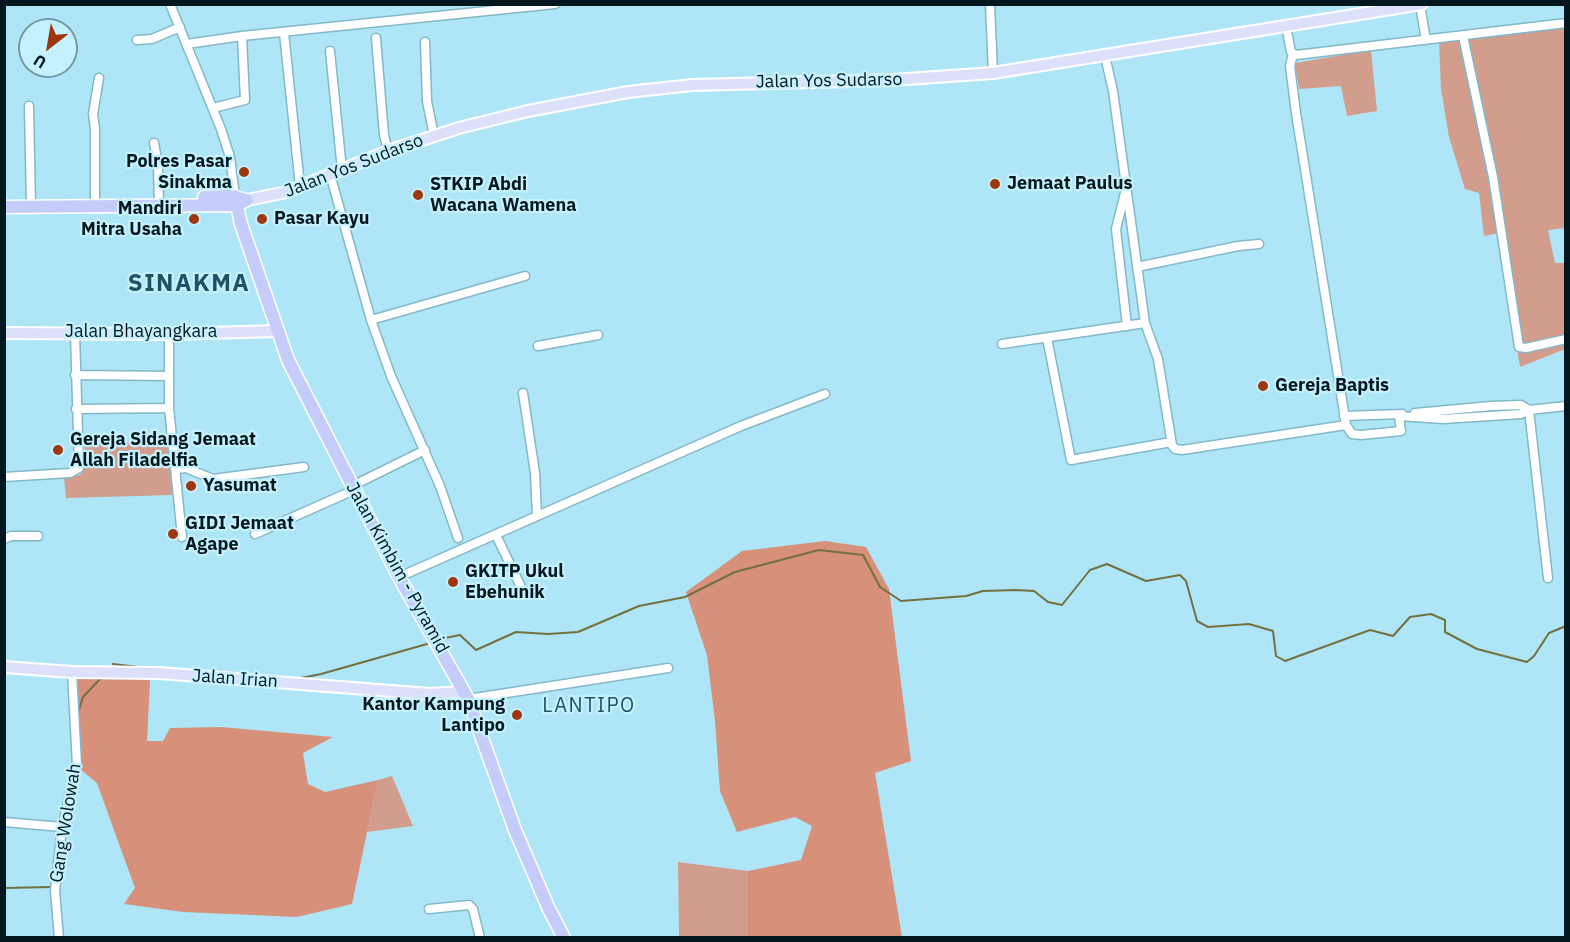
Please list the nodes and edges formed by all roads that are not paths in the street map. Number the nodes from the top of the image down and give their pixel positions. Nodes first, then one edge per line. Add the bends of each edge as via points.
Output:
1 (170, 4) edge
2 (555, 4) edge
3 (990, 4) edge
4 (1421, 5) edge
5 (1566, 23) edge
6 (1286, 26) junction
7 (180, 27) junction
8 (284, 33) junction
9 (242, 36) junction
10 (1463, 36) junction
11 (375, 38) dead end
12 (137, 40) dead end
13 (1426, 40) junction
14 (425, 42) dead end
15 (187, 44) junction
16 (330, 51) dead end
17 (1293, 54) junction
18 (1105, 56) junction
19 (993, 73) junction
20 (99, 78) dead end
21 (29, 106) dead end
22 (213, 108) junction
23 (434, 136) junction
24 (154, 143) dead end
25 (388, 151) junction
26 (342, 170) junction
27 (330, 174) junction
28 (300, 186) junction
29 (1126, 192) junction
30 (4, 200) edge
31 (95, 200) junction
32 (240, 200) junction
33 (158, 202) junction
34 (30, 204) junction
35 (4, 207) edge
36 (1259, 244) dead end
37 (1137, 267) junction
38 (525, 276) dead end
39 (371, 320) junction
40 (1145, 323) junction
41 (1127, 326) junction
42 (278, 331) junction
43 (4, 333) edge
44 (75, 333) junction
45 (169, 334) junction
46 (598, 336) dead end
47 (1047, 338) junction
48 (1566, 339) edge
49 (1002, 344) dead end
50 (538, 346) dead end
51 (75, 375) junction
52 (169, 376) junction
53 (523, 393) dead end
54 (825, 394) dead end
55 (1566, 406) edge
56 (169, 408) junction
57 (76, 409) junction
58 (1529, 410) junction
59 (1345, 421) junction
60 (1171, 442) junction
61 (425, 450) junction
62 (304, 467) dead end
63 (176, 469) junction
64 (4, 477) edge
65 (353, 488) junction
66 (537, 516) junction
67 (255, 534) dead end
68 (496, 535) junction
69 (38, 536) dead end
70 (182, 537) dead end
71 (458, 538) dead end
72 (4, 539) edge
73 (399, 577) junction
74 (1548, 578) dead end
75 (520, 585) dead end
76 (4, 667) edge
77 (668, 669) dead end
78 (72, 672) junction
79 (466, 696) junction
80 (4, 822) edge
81 (62, 827) junction
82 (429, 909) dead end
83 (59, 938) edge
84 (480, 938) edge
85 (564, 938) edge

1 - 7 street
2 - 8 street
3 - 19 street
4 - 6 main road, Jalan Yos Sudarso
4 - 13 street
5 - 10 street
6 - 17 street
6 - 18 main road, Jalan Yos Sudarso
7 - 12 street via 152,39
7 - 15 street
8 - 9 street
8 - 28 street
9 - 15 street
9 - 22 street via 245,100
10 - 13 street
10 - 48 street via 1493,177 1519,347
11 - 25 street
13 - 17 street
14 - 23 street
15 - 22 street
16 - 26 street
17 - 59 street via 1290,66 1296,113
18 - 19 main road, Jalan Yos Sudarso
18 - 29 street
19 - 23 main road, Jalan Yos Sudarso via 662,87 528,111
20 - 31 street via 93,114
21 - 34 street
22 - 32 street
23 - 25 main road, Jalan Yos Sudarso
24 - 33 street
25 - 26 main road, Jalan Yos Sudarso
26 - 27 main road, Jalan Yos Sudarso
27 - 28 main road, Jalan Yos Sudarso
27 - 39 street
28 - 32 main road, Jalan Yos Sudarso via 279,195
29 - 37 street
29 - 41 street via 1116,230
30 - 34 highway, Jalan Yos Sudarso
31 - 33 highway, Jalan Yos Sudarso
31 - 34 highway, Jalan Yos Sudarso
32 - 33 highway, Jalan Yos Sudarso
32 - 42 highway, Jalan Kimbim - Pyramid
33 - 34 highway, Jalan Yos Sudarso
34 - 35 highway, Jalan Yos Sudarso
36 - 37 street
37 - 40 street
38 - 39 street
39 - 61 street via 391,376
40 - 41 street
40 - 60 street via 1158,359
41 - 47 street
42 - 45 main road, Jalan Bhayangkara
42 - 65 highway, Jalan Kimbim - Pyramid via 300,387
43 - 44 main road, Jalan Bhayangkara
44 - 45 main road, Jalan Bhayangkara
44 - 51 street
45 - 52 street
46 - 50 street
47 - 49 street
47 - 60 street via 1071,460
51 - 52 street
51 - 57 street
52 - 56 street
53 - 66 street
54 - 66 street via 741,426
55 - 58 street
56 - 57 street
56 - 63 street
57 - 64 street via 81,461 76,471
58 - 59 street via 1521,405 1491,406
58 - 59 street via 1521,414 1443,419 1399,416 1401,431 1361,435 1352,434
58 - 74 street
59 - 60 street via 1182,450 1175,449
61 - 65 street
61 - 71 street
62 - 63 street via 213,479 186,468
63 - 70 street
65 - 67 street
65 - 73 highway, Jalan Kimbim - Pyramid
66 - 68 street
68 - 73 street
68 - 75 street
69 - 72 street
73 - 79 highway, Jalan Kimbim - Pyramid
76 - 78 main road, Jalan Irian
77 - 79 street
78 - 79 main road, Jalan Irian via 159,674
78 - 81 street, Gang Wolowah via 77,765
79 - 85 highway, Jalan Kimbim - Pyramid via 515,830
80 - 81 street
81 - 83 street, Gang Wolowah via 56,886
82 - 84 street via 469,905

